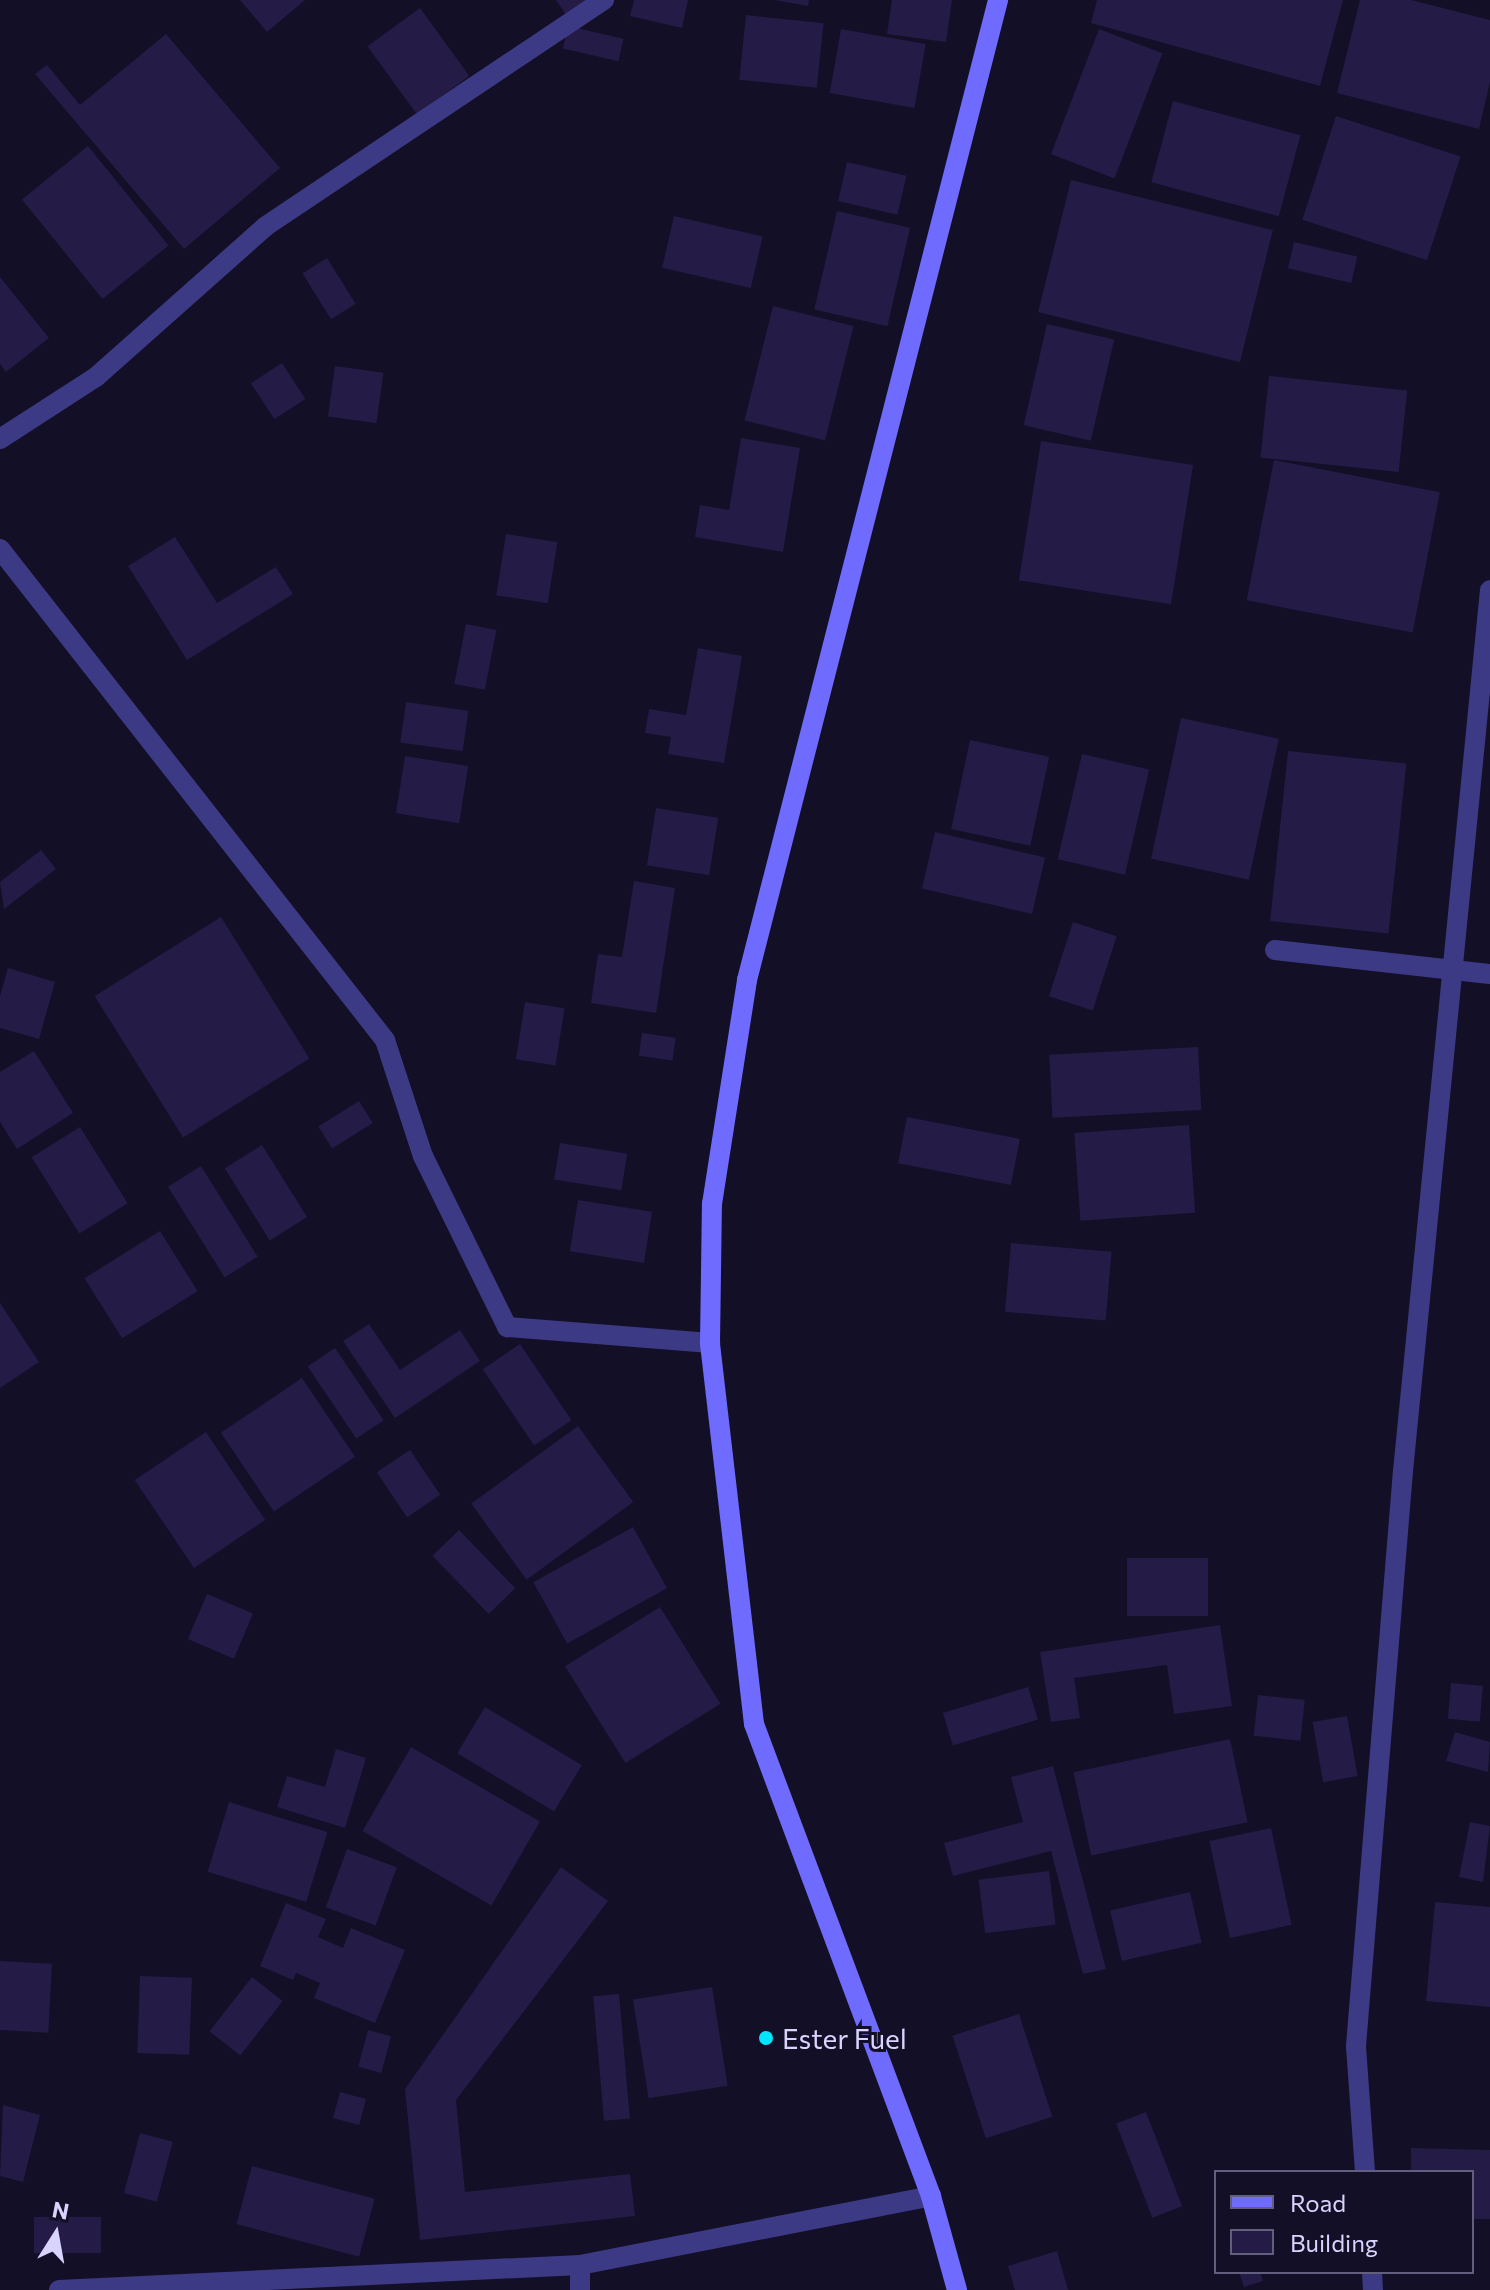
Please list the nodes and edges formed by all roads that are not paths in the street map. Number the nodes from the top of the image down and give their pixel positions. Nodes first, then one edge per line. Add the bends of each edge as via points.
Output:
1 (604, 0) edge
2 (998, 0) edge
3 (0, 439) edge
4 (0, 549) edge
5 (1490, 590) edge
6 (1275, 950) dead end
7 (1453, 970) junction
8 (1490, 974) edge
9 (710, 1343) junction
10 (1365, 2170) edge
11 (931, 2196) junction
12 (580, 2265) junction
13 (59, 2290) edge
14 (580, 2290) edge
15 (957, 2290) edge

1 - 3 street via 266,226 96,377
2 - 9 main road via 747,980 712,1204
4 - 9 street via 385,1040 423,1156 507,1327
5 - 7 street
6 - 7 street
7 - 8 street
7 - 10 street via 1403,1471 1356,2046
9 - 11 main road via 754,1724
11 - 12 street
11 - 15 main road
12 - 13 street
12 - 14 street

